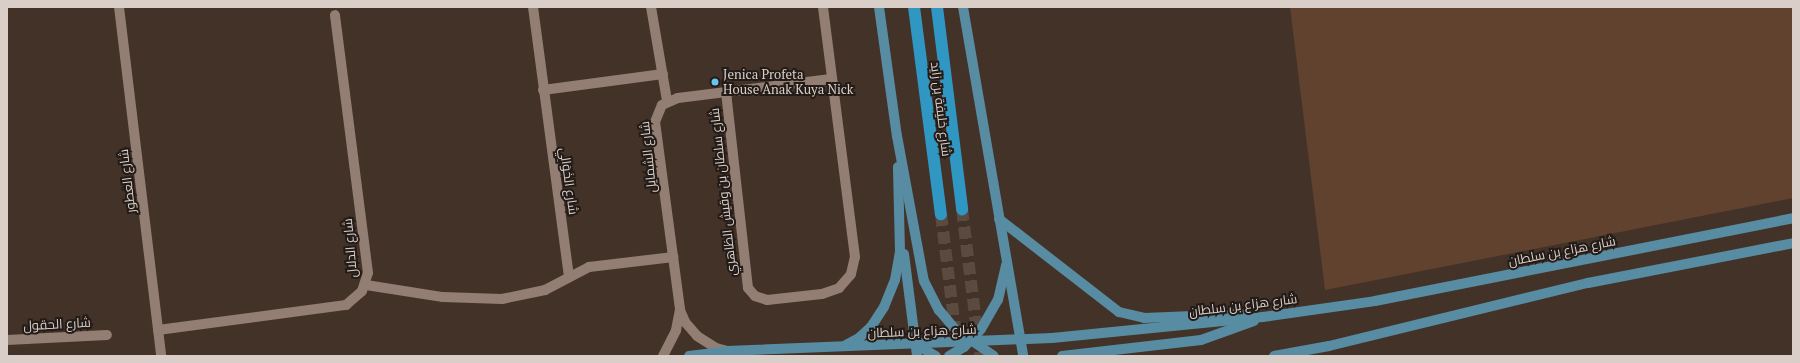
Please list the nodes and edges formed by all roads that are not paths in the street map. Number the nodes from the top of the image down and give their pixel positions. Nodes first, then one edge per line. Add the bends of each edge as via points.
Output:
1 (119, 7) edge
2 (533, 7) edge
3 (651, 7) edge
4 (823, 7) edge
5 (879, 7) edge
6 (914, 7) edge
7 (937, 7) edge
8 (963, 7) edge
9 (335, 15) dead end
10 (663, 74) junction
11 (831, 78) junction
12 (543, 90) junction
13 (726, 92) junction
14 (667, 101) junction
15 (897, 136) junction
16 (962, 209) tunnel mouth
17 (941, 214) tunnel mouth
18 (1793, 218) edge
19 (999, 219) junction
20 (1793, 243) edge
21 (1007, 255) junction
22 (673, 257) junction
23 (569, 276) junction
24 (366, 285) junction
25 (680, 308) junction
26 (1263, 317) junction
27 (158, 330) junction
28 (107, 335) dead end
29 (7, 340) edge
30 (1021, 340) junction
31 (970, 342) junction
32 (915, 344) junction
33 (838, 347) junction
34 (726, 351) junction
35 (162, 355) edge
36 (663, 356) edge
37 (689, 356) edge
38 (917, 356) edge
39 (936, 356) edge
40 (949, 356) edge
41 (994, 356) edge
42 (1023, 356) edge
43 (1062, 356) edge
44 (1274, 356) edge

1 - 27 street, شارع العطور
2 - 12 street, شارع الخَوَالِي
3 - 10 street
4 - 11 street, شارع سلطان بن وقيش الظاهري
5 - 15 main road
6 - 17 highway, شارع خليفة بن زايد
7 - 16 highway, شارع خليفة بن زايد
8 - 19 main road
9 - 24 street, شارع الدلال via 368,273
10 - 12 street
10 - 14 street
11 - 13 street
11 - 13 street, شارع سلطان بن وقيش الظاهري via 855,257 851,274 846,281 839,288 822,294 767,300 755,296 748,288
12 - 23 street, شارع الخَوَالِي
13 - 14 street
14 - 22 street, شارع الشمايل via 658,111 655,122
15 - 31 main road via 924,281 944,316
15 - 32 main road via 905,272
15 - 33 main road via 900,251 895,280 884,307 866,333
18 - 26 main road, شارع هزاع بن سلطان via 1375,301
19 - 21 main road
19 - 26 main road via 1120,312 1144,318 1230,314
20 - 44 main road via 1588,283 1329,346
21 - 30 main road
21 - 31 main road via 998,300
22 - 23 street via 589,267
22 - 25 street, شارع الشمايل
23 - 24 street via 545,290 502,299 443,297
24 - 27 street, شارع الدلال via 358,297 346,305
25 - 34 street, شارع الشمايل via 685,322 697,336
25 - 36 street, شارع الشمايل via 676,330
26 - 30 main road, شارع هزاع بن سلطان
26 - 43 main road via 1201,340
27 - 35 street, شارع العطور
28 - 29 street, شارع الحقول
30 - 31 main road, شارع هزاع بن سلطان
30 - 42 main road
31 - 32 main road, شارع هزاع بن سلطان
31 - 40 main road
31 - 41 main road
32 - 33 main road, شارع هزاع بن سلطان
32 - 38 main road
32 - 39 main road
33 - 34 main road, شارع هزاع بن سلطان
34 - 37 main road, شارع هزاع بن سلطان

